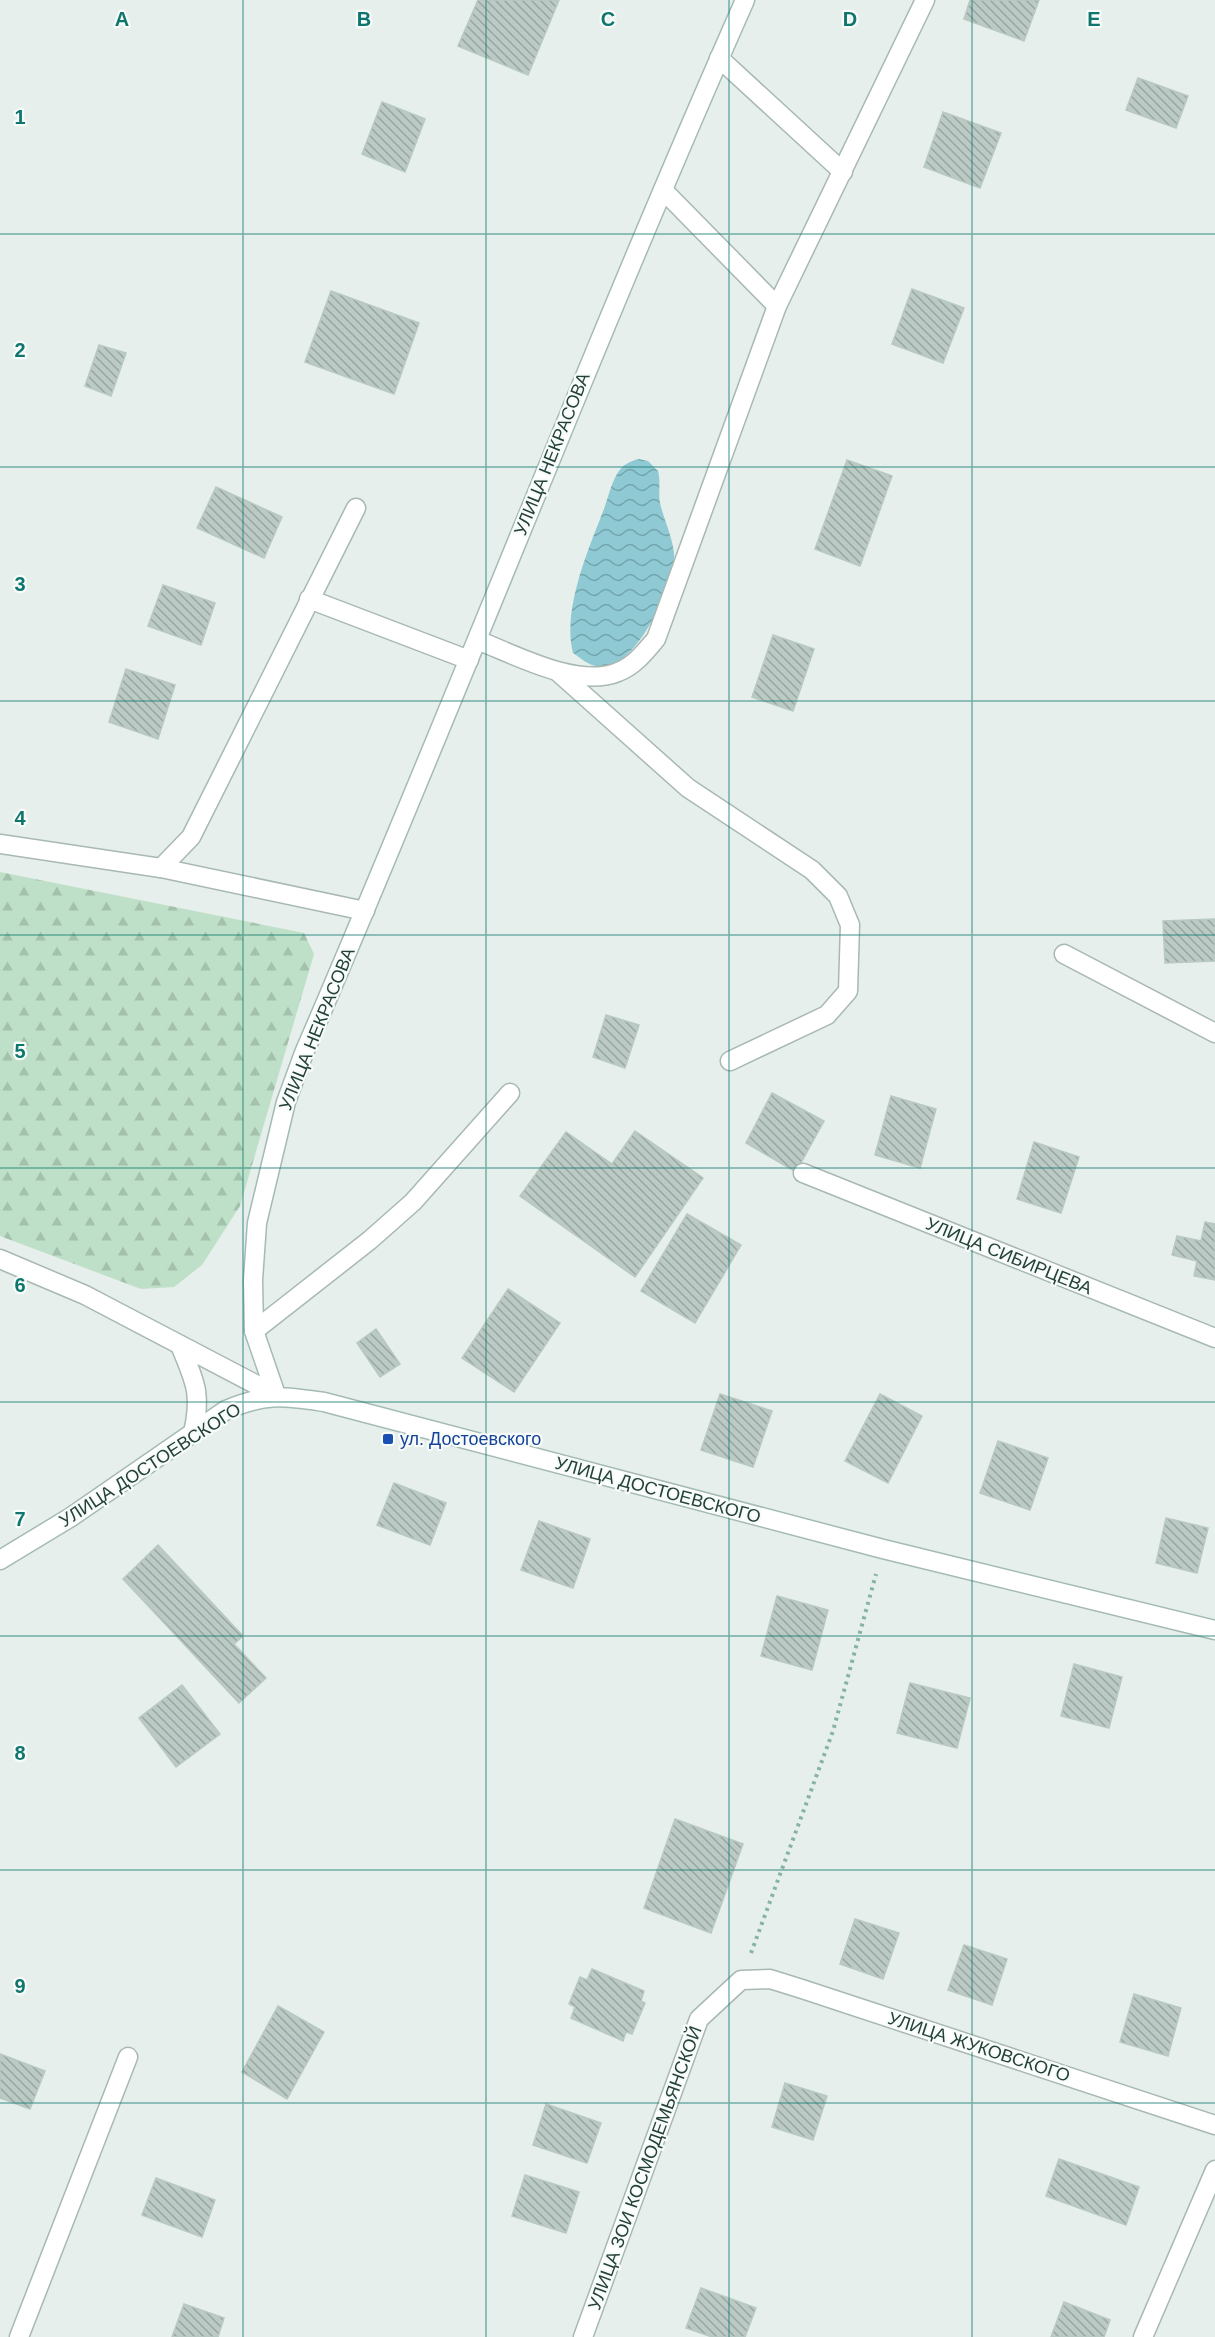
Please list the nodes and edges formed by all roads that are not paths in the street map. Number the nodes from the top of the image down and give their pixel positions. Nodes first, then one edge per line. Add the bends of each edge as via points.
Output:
1 (745, 0) edge
2 (925, 0) edge
3 (719, 58) junction
4 (843, 172) junction
5 (664, 191) junction
6 (777, 306) junction
7 (356, 508) dead end
8 (309, 598) junction
9 (477, 640) junction
10 (469, 660) junction
11 (557, 671) junction
12 (0, 844) edge
13 (161, 868) junction
14 (365, 911) junction
15 (1064, 954) dead end
16 (1215, 1033) edge
17 (730, 1061) dead end
18 (510, 1093) dead end
19 (803, 1173) dead end
20 (0, 1259) edge
21 (254, 1331) junction
22 (1215, 1338) edge
23 (180, 1346) junction
24 (276, 1395) junction
25 (193, 1433) junction
26 (0, 1560) edge
27 (1215, 1630) edge
28 (741, 1980) joint
29 (128, 2056) dead end
30 (1215, 2125) edge
31 (1215, 2170) edge
32 (19, 2337) edge
33 (583, 2337) edge
34 (1143, 2337) edge

1 - 3 main road, УЛИЦА НЕКРАСОВА
2 - 4 main road
3 - 4 main road
3 - 5 main road, УЛИЦА НЕКРАСОВА
4 - 6 main road
5 - 6 main road
5 - 9 main road, УЛИЦА НЕКРАСОВА via 578,389
6 - 11 main road via 656,639 638,660 618,672 593,678
7 - 8 main road
8 - 10 main road
8 - 13 main road via 191,837
9 - 10 main road, УЛИЦА НЕКРАСОВА
9 - 11 main road
10 - 14 main road, УЛИЦА НЕКРАСОВА
11 - 17 main road via 688,788 812,870 838,896 850,925 848,991 827,1015
12 - 13 main road
13 - 14 main road
14 - 21 main road, УЛИЦА НЕКРАСОВА via 286,1102 257,1223
15 - 16 main road
18 - 21 main road via 413,1202
19 - 22 main road, УЛИЦА СИБИРЦЕВА
20 - 23 main road via 85,1295
21 - 24 main road, УЛИЦА НЕКРАСОВА
23 - 24 main road
23 - 25 main road via 196,1386 199,1407
24 - 25 main road, УЛИЦА ДОСТОЕВСКОГО via 226,1410
24 - 27 main road, УЛИЦА ДОСТОЕВСКОГО via 324,1402 883,1549
25 - 26 main road, УЛИЦА ДОСТОЕВСКОГО via 71,1517
28 - 30 main road, УЛИЦА ЖУКОВСКОГО via 770,1979
28 - 33 main road, УЛИЦА ЗОИ КОСМОДЕМЬЯНСКОЙ via 699,2019
29 - 32 main road
31 - 34 main road

